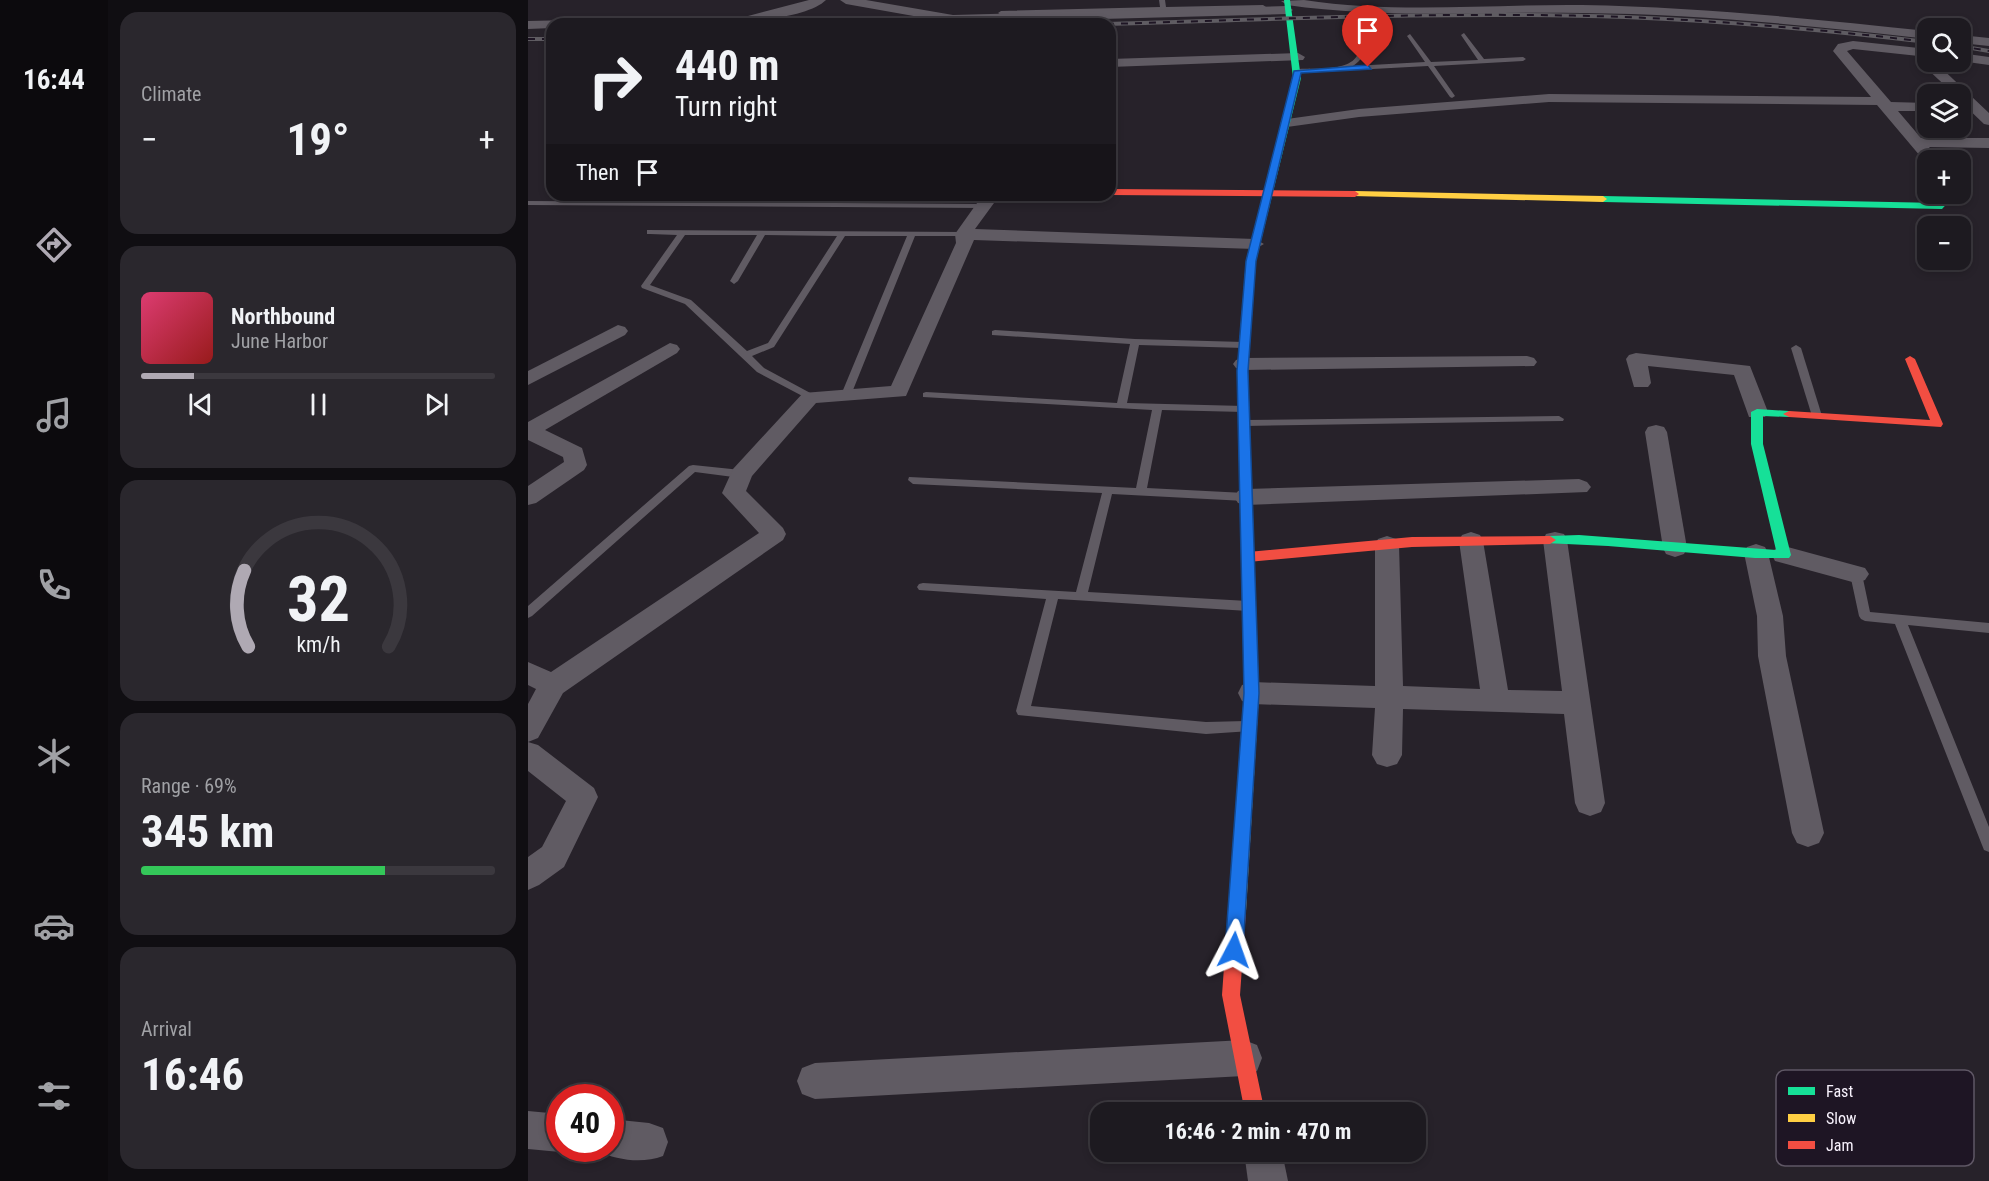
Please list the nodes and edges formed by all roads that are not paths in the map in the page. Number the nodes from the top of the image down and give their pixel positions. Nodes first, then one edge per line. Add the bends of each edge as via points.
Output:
1 (820, 0) edge
2 (846, 0) edge
3 (1162, 0) edge
4 (1287, 4) edge
5 (1800, 7) dead end
6 (1163, 9) junction
7 (1001, 14) dead end
8 (757, 18) edge
9 (947, 18) edge
10 (975, 18) edge
11 (1809, 21) junction
12 (528, 25) edge
13 (546, 25) edge
14 (1917, 34) edge
15 (1464, 35) dead end
16 (1410, 36) dead end
17 (1971, 40) edge
18 (1989, 42) edge
19 (1360, 43) dead end
20 (1917, 52) edge
21 (1522, 58) dead end
22 (1971, 59) edge
23 (1482, 61) junction
24 (1989, 61) edge
25 (1116, 63) edge
26 (1298, 64) junction
27 (1429, 64) junction
28 (1346, 68) junction
29 (1938, 72) edge
30 (1123, 79) dead end
31 (1452, 96) dead end
32 (1882, 103) junction
33 (1917, 105) edge
34 (1975, 108) edge
35 (1989, 121) edge
36 (1287, 123) junction
37 (1916, 142) junction
38 (1989, 143) edge
39 (1923, 150) edge
40 (1116, 192) edge
41 (1266, 192) junction
42 (997, 201) edge
43 (528, 203) edge
44 (725, 203) joint
45 (987, 203) junction
46 (1944, 204) edge
47 (650, 232) dead end
48 (683, 232) junction
49 (762, 233) junction
50 (843, 233) junction
51 (912, 234) junction
52 (964, 234) junction
53 (1255, 244) junction
54 (734, 281) dead end
55 (618, 331) dead end
56 (994, 333) dead end
57 (1135, 342) junction
58 (1796, 348) dead end
59 (670, 349) dead end
60 (1244, 354) junction
61 (746, 355) junction
62 (1910, 359) dead end
63 (1527, 362) dead end
64 (528, 380) edge
65 (1641, 383) dead end
66 (846, 395) junction
67 (926, 395) dead end
68 (810, 397) junction
69 (1121, 406) junction
70 (1158, 406) junction
71 (1757, 412) junction
72 (1244, 416) junction
73 (1816, 416) junction
74 (1559, 419) dead end
75 (528, 431) edge
76 (1656, 432) dead end
77 (741, 474) junction
78 (913, 480) dead end
79 (1579, 487) dead end
80 (1108, 490) junction
81 (1141, 492) junction
82 (528, 497) edge
83 (1246, 497) junction
84 (1555, 540) junction
85 (1470, 541) junction
86 (1387, 544) junction
87 (1676, 548) junction
88 (1756, 553) junction
89 (1784, 555) junction
90 (1248, 557) junction
91 (1856, 574) joint
92 (923, 587) dead end
93 (1053, 594) junction
94 (1082, 596) junction
95 (1250, 606) junction
96 (528, 613) edge
97 (1900, 620) junction
98 (1989, 628) edge
99 (540, 679) edge
100 (1252, 693) junction
101 (1389, 697) junction
102 (1496, 701) junction
103 (1577, 704) junction
104 (1249, 727) junction
105 (528, 730) edge
106 (528, 754) edge
107 (1387, 755) dead end
108 (1590, 803) dead end
109 (1808, 833) dead end
110 (1989, 845) edge
111 (528, 875) edge
112 (1244, 1058) junction
113 (814, 1081) dead end
114 (1253, 1102) edge
115 (528, 1130) edge
116 (546, 1132) edge
117 (624, 1139) edge
118 (649, 1142) dead end
119 (1265, 1162) edge
120 (1269, 1181) edge

1 - 8 street
2 - 9 street
3 - 6 lane
4 - 6 lane
4 - 10 street
4 - 11 street via 1363,10 1583,9
4 - 26 street
5 - 11 street
6 - 7 lane
11 - 14 street
12 - 13 street
15 - 23 lane
16 - 27 lane
17 - 18 street
19 - 28 lane via 1361,57
20 - 32 street via 1853,45 1840,51
21 - 23 lane
22 - 24 street
23 - 27 lane
25 - 26 street
25 - 30 street
26 - 28 lane
26 - 36 street
27 - 28 lane
27 - 31 lane
29 - 34 street
32 - 33 street
32 - 36 street via 1549,98 1359,113
32 - 37 street
34 - 35 street
36 - 41 street
37 - 38 street
37 - 39 street
40 - 41 street
41 - 46 street
41 - 53 street
42 - 45 street
43 - 44 lane
44 - 45 lane via 850,207
45 - 52 street
47 - 48 lane
48 - 49 lane
48 - 61 lane via 645,286 688,302
49 - 50 lane
49 - 54 lane
50 - 51 lane
50 - 61 lane via 771,345
51 - 52 lane
51 - 66 lane
52 - 53 street
52 - 66 street via 965,243 899,392
53 - 60 street
55 - 64 street
56 - 57 lane
57 - 60 lane
57 - 69 lane
58 - 73 lane
59 - 75 street
60 - 63 street
60 - 72 street
61 - 68 lane via 757,370 801,389
62 - 73 street via 1937,424
65 - 71 street via 1636,359 1743,369
66 - 68 street
67 - 69 lane
68 - 77 street
69 - 70 lane
70 - 72 lane
70 - 81 lane
71 - 73 street
71 - 89 street via 1757,444
72 - 74 lane
72 - 83 street
75 - 82 street via 574,453 576,465
76 - 87 street
77 - 96 lane via 693,468
77 - 99 street via 734,493 774,534
78 - 80 lane
79 - 83 street
80 - 81 lane
80 - 94 lane
81 - 83 lane
83 - 90 street
84 - 85 street
84 - 87 street
84 - 103 street
85 - 86 street
85 - 102 street
86 - 90 street
86 - 101 street
87 - 88 street
88 - 89 street
88 - 109 street via 1770,616 1772,656
89 - 91 street
90 - 95 street
91 - 97 lane via 1865,616
92 - 93 lane
93 - 94 lane
93 - 104 lane via 1023,711 1206,728
94 - 95 lane
95 - 100 street
97 - 98 lane
97 - 110 lane
99 - 105 street
100 - 101 street
100 - 104 street
101 - 102 street
101 - 107 street
102 - 103 street
103 - 108 street
104 - 112 street via 1231,995
106 - 111 street via 583,798 553,857
112 - 113 street
112 - 114 street
115 - 116 street
117 - 118 street
119 - 120 street

